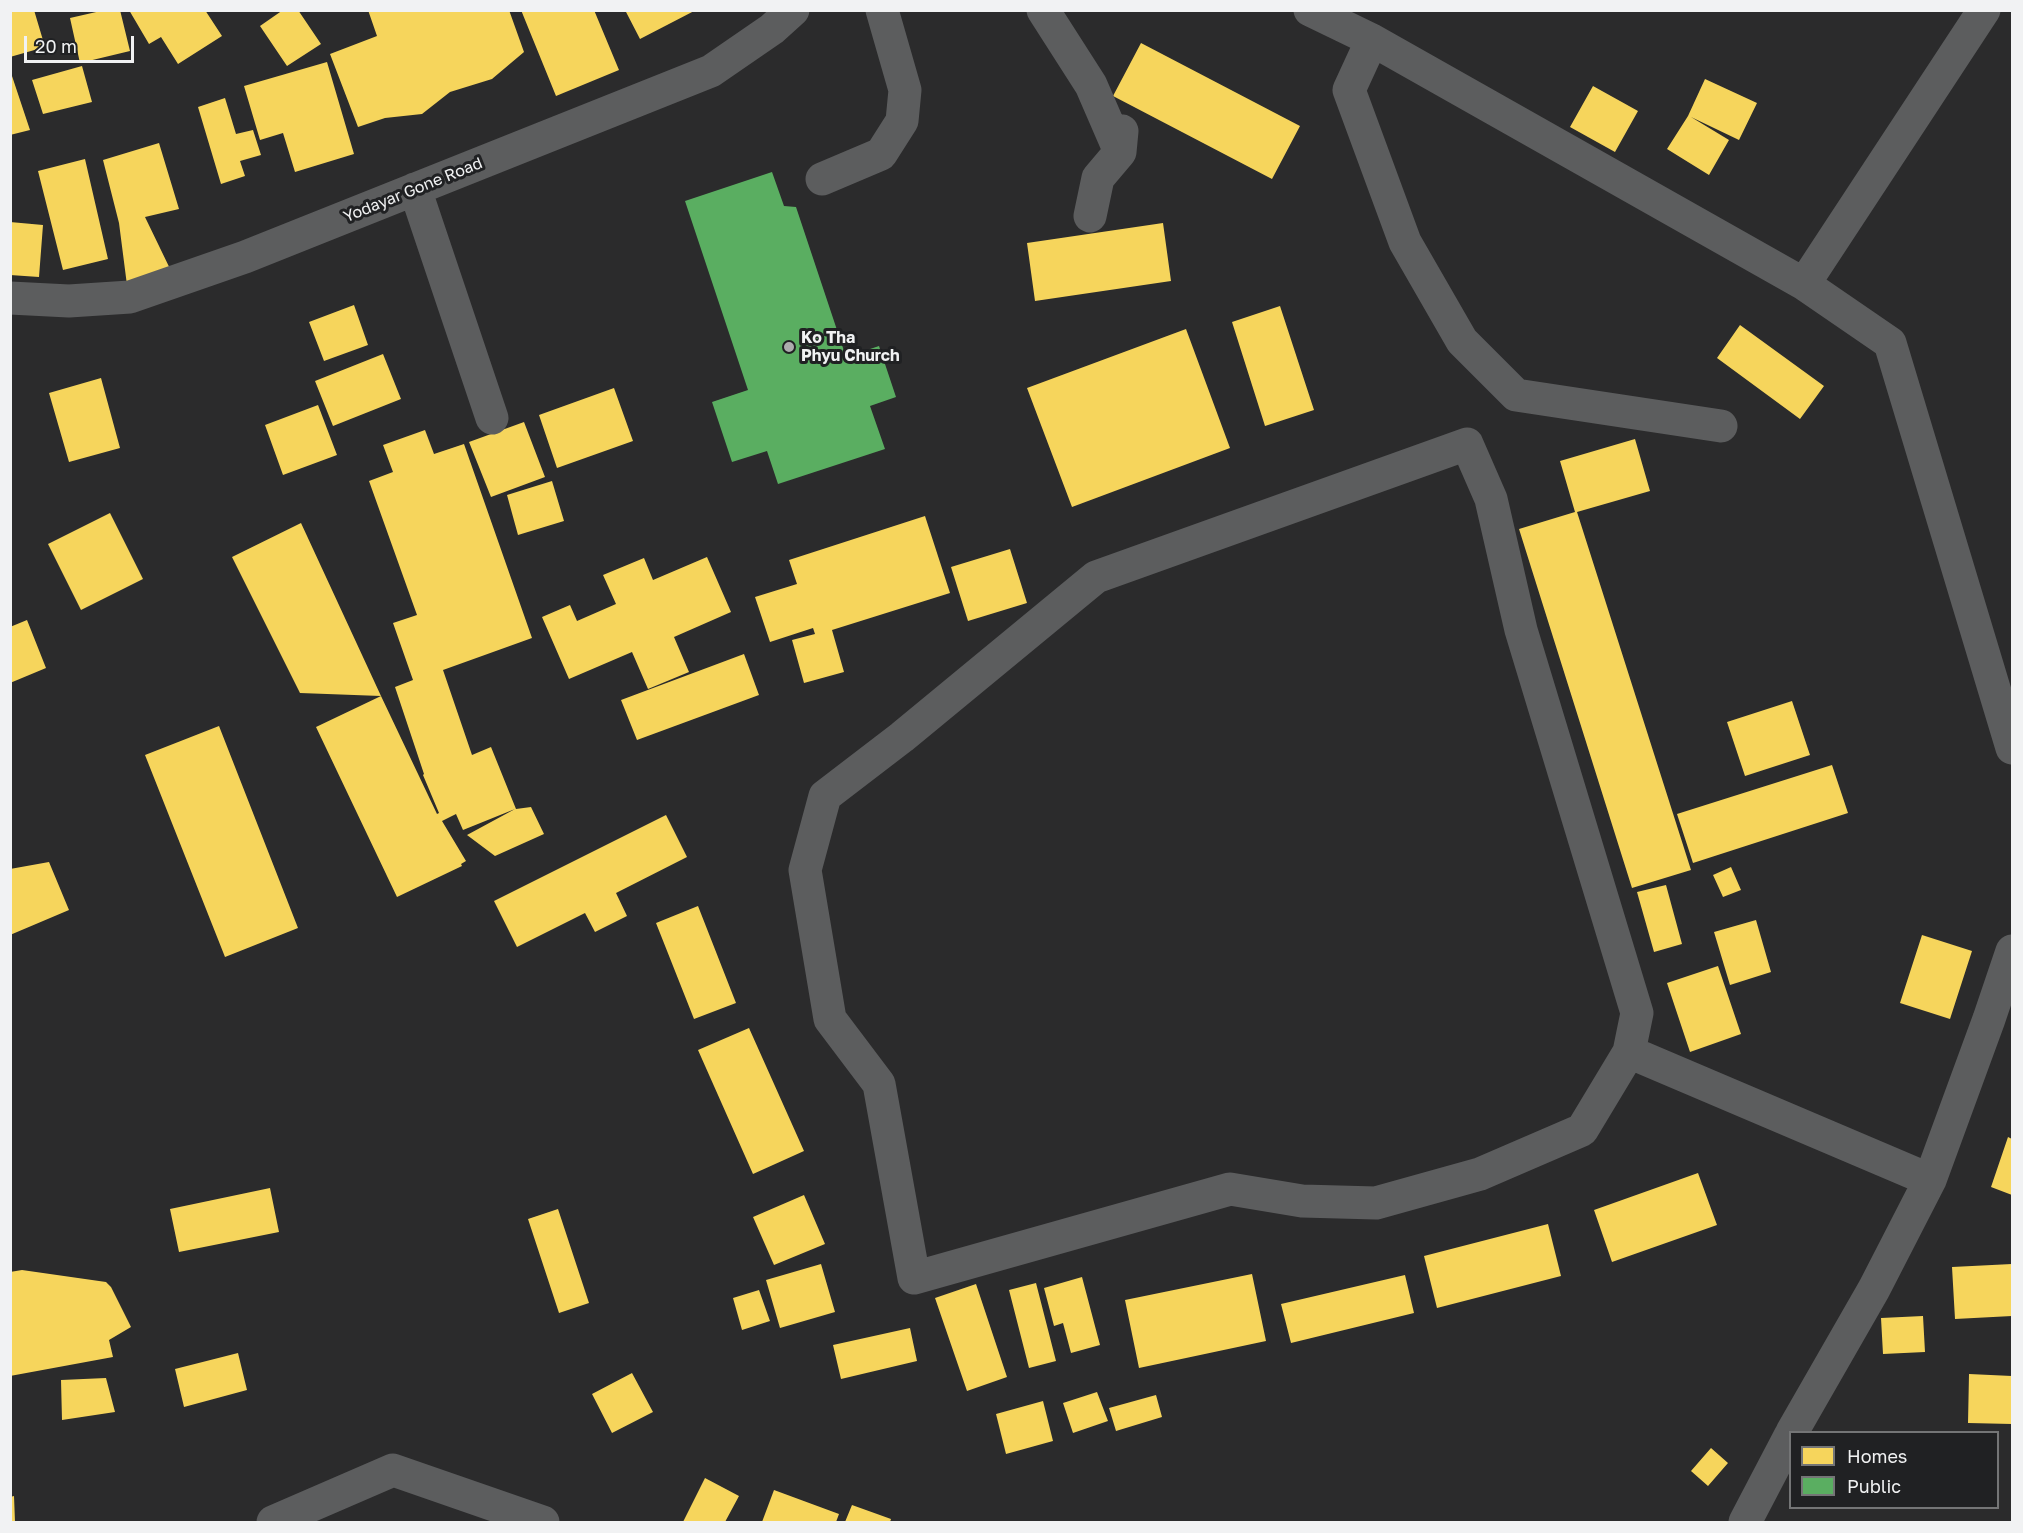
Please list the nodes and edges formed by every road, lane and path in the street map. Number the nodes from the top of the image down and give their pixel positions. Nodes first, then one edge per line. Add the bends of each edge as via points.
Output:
1 (793, 10) edge
2 (882, 10) edge
3 (1043, 10) edge
4 (1310, 10) edge
5 (1984, 10) edge
6 (1372, 40) junction
7 (1124, 118) dead end
8 (1120, 152) junction
9 (822, 179) dead end
10 (415, 189) junction
11 (1090, 216) dead end
12 (1804, 284) junction
13 (10, 298) edge
14 (492, 418) dead end
15 (1721, 426) dead end
16 (2013, 748) edge
17 (2013, 951) edge
18 (1629, 1052) junction
19 (1930, 1179) junction
20 (1793, 1431) edge
21 (1789, 1438) edge
22 (273, 1522) edge
23 (543, 1522) edge
24 (1745, 1522) edge

1 - 10 street, Yodayar Gone Road via 711,71
2 - 9 street via 905,90 902,121 881,154
3 - 8 street via 1091,85
4 - 6 street
5 - 12 street
6 - 12 street
6 - 15 street via 1349,90 1405,242 1462,341 1516,394
7 - 8 street
8 - 11 street via 1098,178
10 - 13 street, Yodayar Gone Road via 130,297 69,301
10 - 14 street
12 - 16 street via 1890,343
17 - 19 street
18 - 18 street via 1637,1013 1521,630 1491,499 1467,444 1096,577 825,796 806,870 830,1019 879,1084 914,1278 1230,1189 1302,1201 1376,1203 1480,1174 1582,1130
18 - 19 street
19 - 20 street via 1874,1289
21 - 24 street
22 - 23 street via 393,1470

